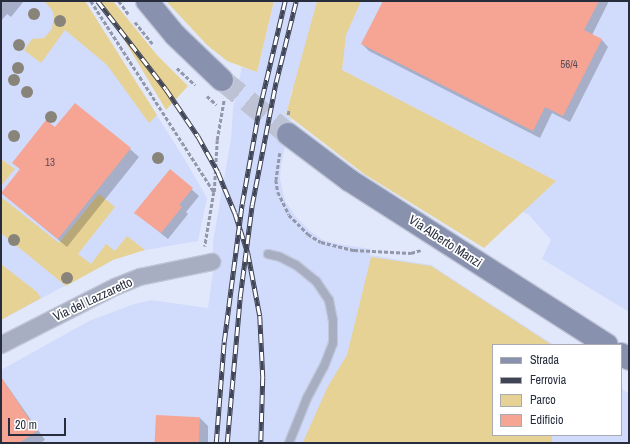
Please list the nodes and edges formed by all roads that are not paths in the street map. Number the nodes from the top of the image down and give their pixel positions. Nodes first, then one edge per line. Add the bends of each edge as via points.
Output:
1 (147, 1) edge
2 (224, 87) tunnel mouth
3 (285, 134) tunnel mouth
4 (268, 254) dead end
5 (207, 262) road end
6 (605, 344) edge
7 (1, 345) edge
8 (289, 443) edge

1 - 2 main road
3 - 6 main road, Via Alberto Manzi via 349,180
4 - 8 lane via 296,264 316,281 328,300 333,321 333,343
5 - 7 street, Via del Lazzaretto via 140,277 115,287

